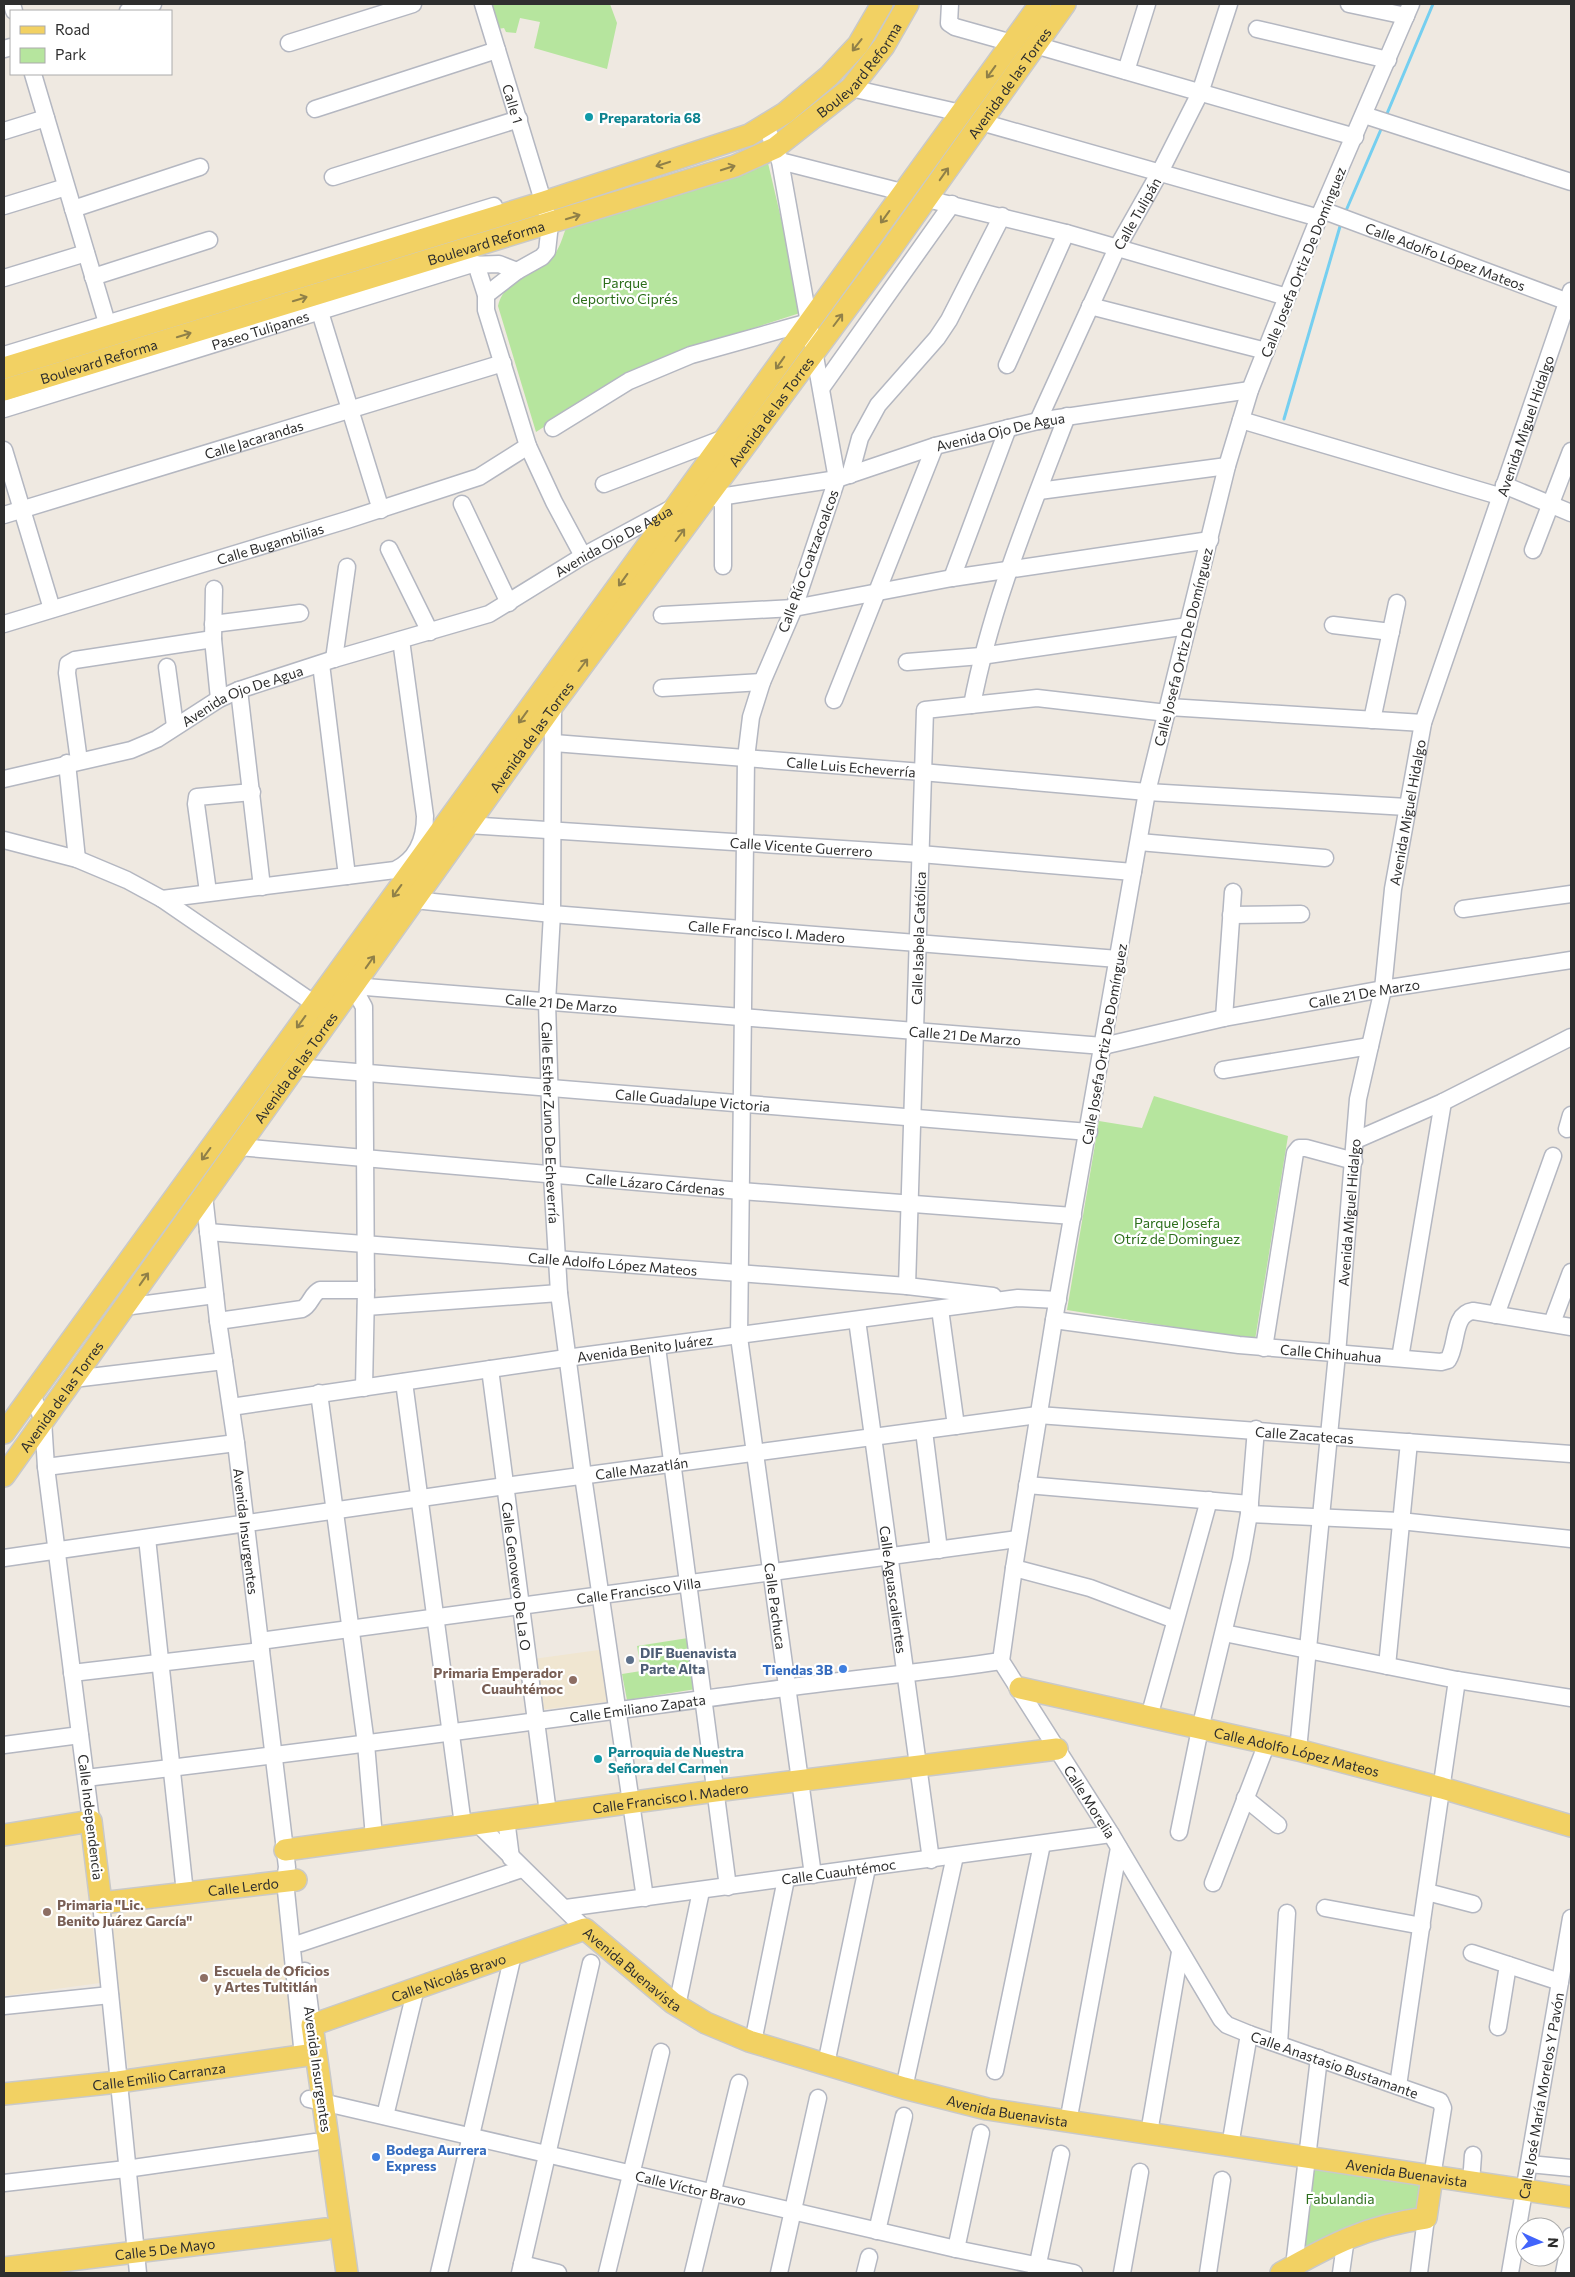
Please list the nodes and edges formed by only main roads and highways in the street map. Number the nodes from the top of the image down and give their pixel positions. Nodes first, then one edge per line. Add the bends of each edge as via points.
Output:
1 (882, 4) edge
2 (908, 4) edge
3 (1040, 4) edge
4 (1064, 4) edge
5 (112, 338) junction
6 (4, 368) edge
7 (4, 390) edge
8 (4, 1433) edge
9 (4, 1476) edge
10 (1020, 1688) road end
11 (1057, 1749) road end
12 (1571, 1826) edge
13 (4, 1835) edge
14 (288, 1870) joint
15 (101, 1903) joint
16 (585, 1929) joint
17 (312, 2025) joint
18 (309, 2055) junction
19 (4, 2094) edge
20 (315, 2100) junction
21 (1432, 2177) junction
22 (1571, 2197) edge
23 (326, 2229) junction
24 (137, 2263) edge
25 (4, 2268) edge
26 (1288, 2269) edge
27 (332, 2273) edge
28 (347, 2273) edge

1 -> 5 main road, Boulevard Reforma via 858,45 829,76 766,126 721,145 543,197
5 -> 2 main road, Boulevard Reforma via 550,224 777,155 851,88 884,46
3 -> 8 main road, Avenida de las Torres
9 -> 4 main road, Avenida de las Torres via 554,704 716,497 815,352
5 - 6 main road, Boulevard Reforma
5 - 7 main road, Boulevard Reforma
10 - 12 main road, Calle Adolfo López Mateos via 1298,1750
11 - 14 main road, Calle Francisco I. Madero via 715,1791 374,1838
13 - 15 main road, Calle Independencia via 91,1821
14 - 15 main road, Calle Lerdo via 186,1893
16 - 17 main road, Calle Nicolás Bravo
16 - 21 main road, Avenida Buenavista via 677,2006 706,2023 752,2042 904,2088 987,2109
17 - 18 main road, Avenida Insurgentes
18 - 19 main road, Calle Emilio Carranza via 118,2082
18 - 20 main road, Avenida Insurgentes
20 - 23 main road, Avenida Insurgentes via 315,2142
20 - 28 main road, Avenida Insurgentes
21 - 22 main road, Avenida Buenavista
21 - 26 main road via 1426,2218 1394,2222 1346,2238
23 - 24 main road, Calle 5 De Mayo
23 - 27 main road, Avenida Insurgentes
24 - 25 main road, Calle 5 De Mayo

